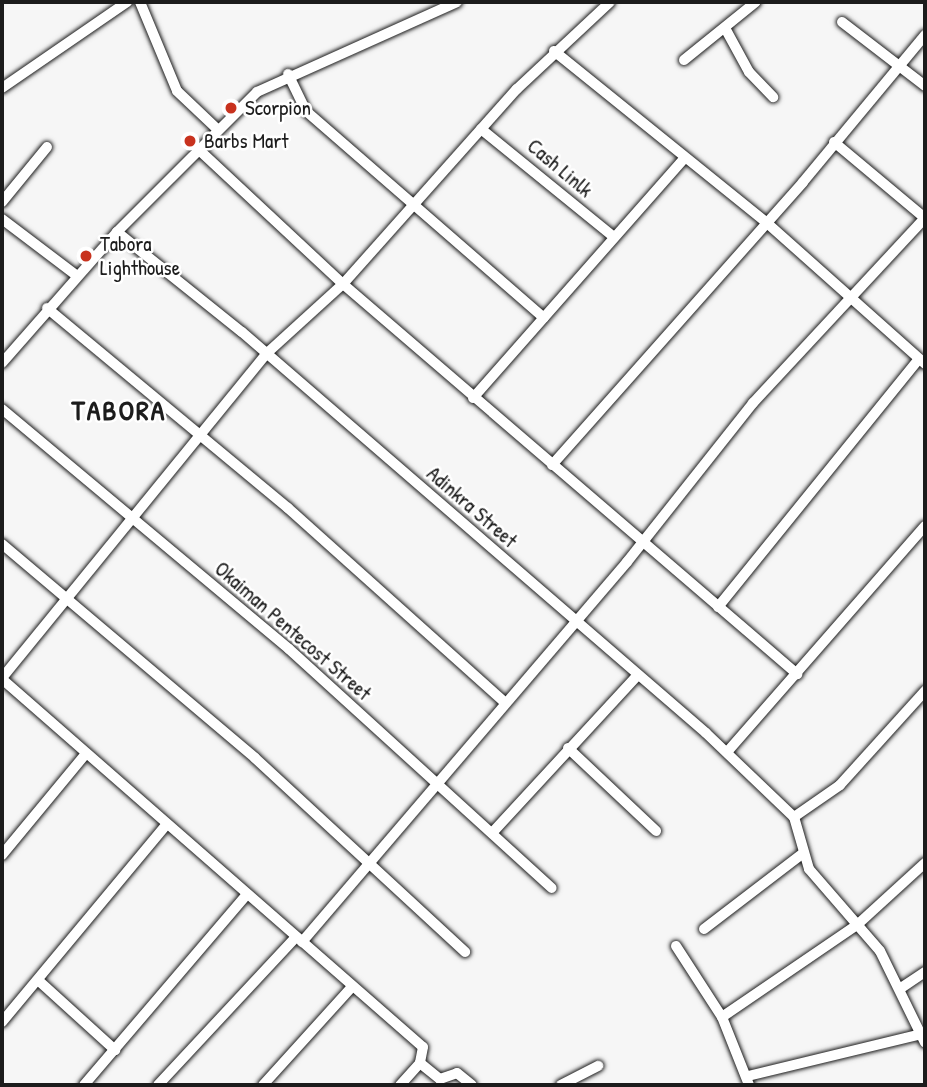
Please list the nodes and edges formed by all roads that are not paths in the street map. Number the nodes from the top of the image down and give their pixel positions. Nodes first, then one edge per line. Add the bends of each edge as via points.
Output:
1 (127, 2) edge
2 (141, 2) edge
3 (457, 2) edge
4 (610, 2) edge
5 (756, 2) edge
6 (842, 22) dead end
7 (725, 28) junction
8 (925, 35) edge
9 (554, 51) junction
10 (684, 60) dead end
11 (899, 63) junction
12 (288, 74) junction
13 (925, 86) edge
14 (2, 88) edge
15 (773, 97) dead end
16 (216, 128) junction
17 (481, 129) junction
18 (834, 142) junction
19 (47, 147) dead end
20 (197, 148) junction
21 (684, 159) junction
22 (2, 202) edge
23 (414, 209) junction
24 (925, 218) edge
25 (2, 219) edge
26 (767, 223) junction
27 (117, 232) junction
28 (614, 237) junction
29 (77, 276) junction
30 (343, 284) junction
31 (850, 295) junction
32 (47, 308) junction
33 (544, 318) junction
34 (266, 354) junction
35 (922, 362) edge
36 (2, 363) edge
37 (473, 398) junction
38 (2, 409) edge
39 (199, 435) junction
40 (552, 465) junction
41 (129, 519) junction
42 (925, 526) edge
43 (642, 538) junction
44 (2, 544) edge
45 (65, 600) junction
46 (718, 607) junction
47 (573, 622) junction
48 (797, 674) junction
49 (638, 675) junction
50 (2, 679) edge
51 (925, 691) edge
52 (505, 703) junction
53 (568, 748) junction
54 (728, 751) junction
55 (84, 756) junction
56 (436, 783) junction
57 (794, 817) junction
58 (166, 825) junction
59 (656, 831) dead end
60 (492, 833) junction
61 (801, 853) junction
62 (2, 855) edge
63 (370, 862) junction
64 (925, 863) edge
65 (552, 888) dead end
66 (247, 894) junction
67 (857, 925) junction
68 (704, 929) dead end
69 (299, 940) junction
70 (676, 946) dead end
71 (466, 952) dead end
72 (925, 972) edge
73 (39, 981) junction
74 (351, 988) junction
75 (901, 988) junction
76 (722, 1017) junction
77 (2, 1022) edge
78 (922, 1039) edge
79 (115, 1050) junction
80 (422, 1064) junction
81 (598, 1066) dead end
82 (749, 1080) edge
83 (84, 1085) edge
84 (158, 1085) edge
85 (263, 1085) edge
86 (400, 1085) edge
87 (472, 1085) edge
88 (561, 1085) edge

1 - 14 street
2 - 16 street via 177,91
3 - 12 street
4 - 9 street
5 - 7 street
6 - 11 street
7 - 10 street
7 - 15 street via 749,72
8 - 11 street
9 - 17 street
9 - 21 street
11 - 13 street
11 - 18 street
12 - 16 street via 257,92
12 - 23 street via 306,111
16 - 20 street
17 - 23 street
17 - 28 street, Cash Linlk
18 - 24 street
18 - 26 street
19 - 22 street
20 - 27 street
20 - 30 street
21 - 26 street
21 - 28 street
23 - 30 street
23 - 33 street
24 - 31 street
25 - 29 street
26 - 31 street
26 - 40 street
27 - 29 street
27 - 34 street, Adinkra Street
28 - 33 street
29 - 32 street
30 - 34 street
30 - 37 street
31 - 35 street
31 - 43 street
32 - 36 street
32 - 39 street
33 - 37 street
34 - 39 street
34 - 47 street, Adinkra Street
35 - 46 street
37 - 40 street
38 - 41 street, Okaiman Pentecost Street
39 - 41 street
39 - 52 street
40 - 43 street
41 - 45 street
41 - 56 street, Okaiman Pentecost Street via 289,649
42 - 48 street
43 - 46 street
43 - 47 street via 627,562
44 - 45 street
45 - 50 street
45 - 63 street via 229,735
46 - 48 street
47 - 49 street, Adinkra Street
47 - 52 street
48 - 54 street
49 - 53 street
49 - 54 street, Adinkra Street
50 - 55 street
51 - 57 street via 840,785
52 - 56 street
53 - 59 street
53 - 60 street
54 - 57 street, Adinkra Street
55 - 58 street
55 - 62 street
56 - 60 street, Okaiman Pentecost Street
56 - 63 street
57 - 61 street
58 - 66 street
58 - 73 street
60 - 65 street, Okaiman Pentecost Street
61 - 67 street
61 - 68 street
63 - 69 street
63 - 71 street
64 - 67 street
66 - 69 street
66 - 79 street
67 - 75 street
67 - 76 street
69 - 74 street
69 - 84 street
70 - 76 street
72 - 75 street
73 - 77 street
73 - 79 street
74 - 80 street via 423,1047
74 - 85 street
75 - 78 street
76 - 82 street
78 - 82 street
79 - 83 street
80 - 86 street
80 - 87 street via 437,1077 457,1073
81 - 88 street

